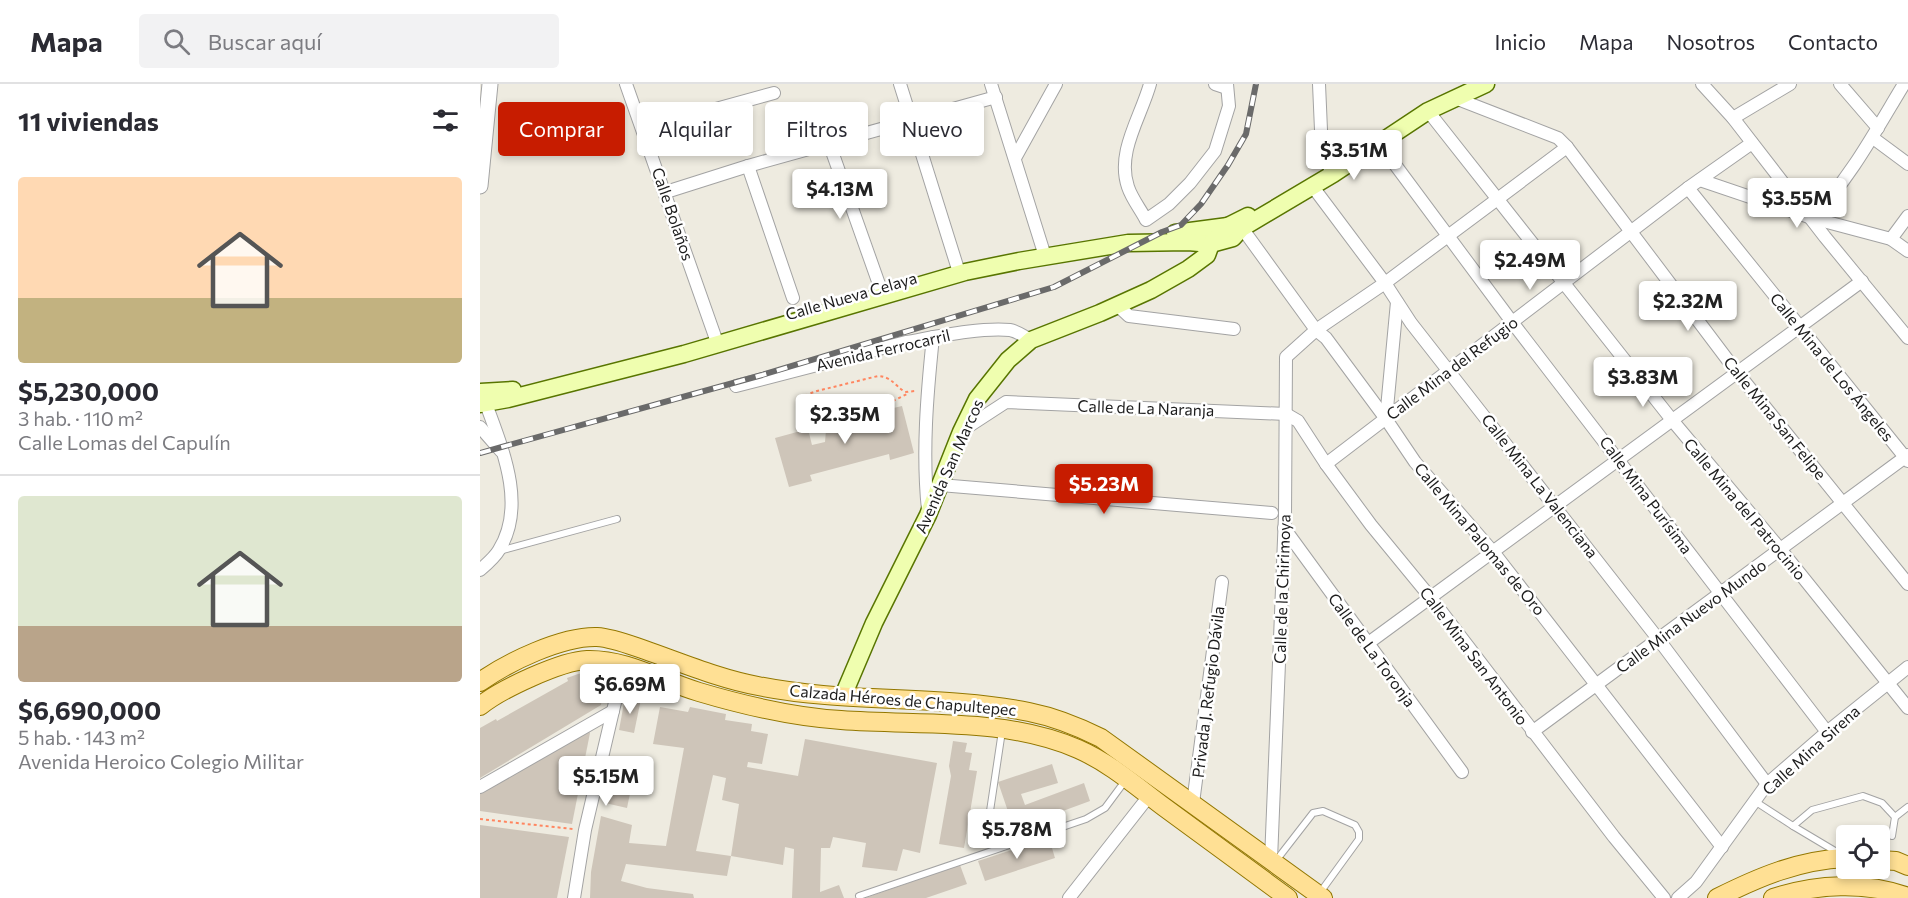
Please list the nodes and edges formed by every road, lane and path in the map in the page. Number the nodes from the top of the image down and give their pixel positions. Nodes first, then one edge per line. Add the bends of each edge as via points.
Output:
1 (481, 84) edge
2 (490, 84) edge
3 (626, 84) edge
4 (900, 84) edge
5 (991, 84) edge
6 (1056, 84) edge
7 (1150, 84) edge
8 (1215, 84) edge
9 (1319, 84) edge
10 (1486, 84) edge
11 (1702, 84) edge
12 (1790, 84) edge
13 (1840, 84) edge
14 (1227, 86) edge
15 (1905, 86) edge
16 (1459, 91) edge
17 (774, 93) dead end
18 (996, 97) junction
19 (480, 98) edge
20 (741, 102) edge
21 (905, 102) edge
22 (979, 102) edge
23 (1428, 111) junction
24 (637, 113) edge
25 (1733, 117) junction
26 (1875, 133) junction
27 (1379, 143) junction
28 (1752, 143) junction
29 (1567, 147) junction
30 (653, 156) edge
31 (783, 156) edge
32 (834, 156) edge
33 (922, 156) edge
34 (1016, 158) junction
35 (1908, 164) edge
36 (748, 166) junction
37 (1332, 171) junction
38 (1700, 180) junction
39 (480, 186) edge
40 (1313, 187) junction
41 (1688, 188) junction
42 (666, 192) junction
43 (1497, 198) junction
44 (1908, 216) edge
45 (1812, 218) junction
46 (1235, 227) junction
47 (1632, 231) junction
48 (1448, 234) junction
49 (1892, 239) junction
50 (1211, 244) junction
51 (1908, 251) edge
52 (1044, 253) junction
53 (957, 266) junction
54 (1862, 281) junction
55 (1385, 283) junction
56 (1565, 284) junction
57 (880, 288) junction
58 (793, 298) dead end
59 (1397, 303) junction
60 (1117, 306) junction
61 (1512, 322) junction
62 (1799, 327) junction
63 (1234, 329) dead end
64 (1316, 330) junction
65 (933, 337) junction
66 (1908, 338) edge
67 (1032, 340) junction
68 (717, 341) junction
69 (1450, 370) junction
70 (1736, 371) junction
71 (736, 386) dead end
72 (927, 390) junction
73 (910, 392) junction
74 (482, 399) edge
75 (1287, 414) junction
76 (1386, 418) junction
77 (1672, 420) junction
78 (810, 421) junction
79 (824, 422) junction
80 (480, 427) edge
81 (961, 432) junction
82 (505, 456) junction
83 (1907, 458) edge
84 (1620, 460) junction
85 (1326, 464) junction
86 (940, 485) junction
87 (1844, 502) junction
88 (1555, 507) junction
89 (1272, 513) dead end
90 (928, 514) junction
91 (617, 519) dead end
92 (1284, 528) junction
93 (1781, 550) junction
94 (499, 551) junction
95 (1494, 553) junction
96 (480, 570) edge
97 (1222, 582) dead end
98 (1908, 584) edge
99 (1721, 594) junction
100 (1431, 598) junction
101 (1659, 640) junction
102 (1367, 644) junction
103 (624, 664) junction
104 (1908, 667) edge
105 (480, 682) edge
106 (1887, 683) junction
107 (1597, 685) junction
108 (843, 696) junction
109 (480, 706) edge
110 (1908, 708) edge
111 (613, 711) junction
112 (1003, 728) junction
113 (1532, 732) junction
114 (1827, 732) junction
115 (1462, 772) dead end
116 (1127, 778) junction
117 (1767, 784) junction
118 (480, 786) edge
119 (1149, 796) junction
120 (1756, 802) junction
121 (1193, 803) junction
122 (1908, 807) edge
123 (1895, 817) junction
124 (480, 819) edge
125 (1793, 826) junction
126 (585, 830) junction
127 (987, 831) dead end
128 (1892, 836) dead end
129 (1722, 847) junction
130 (1836, 852) edge
131 (1836, 858) edge
132 (1273, 862) junction
133 (859, 896) dead end
134 (1283, 896) edge
135 (1321, 896) edge
136 (1908, 897) edge
137 (574, 898) edge
138 (1069, 898) edge
139 (1664, 898) edge
140 (1678, 898) edge
141 (1717, 898) edge
142 (1773, 898) edge

1 - 19 street
2 - 39 street
3 - 24 street, Calle Bolaños
4 - 21 street
5 - 18 street
6 - 34 street
7 - 14 street via 1125,165 1128,187 1146,220 1169,204 1215,151 1229,106
8 - 14 street
9 - 37 street via 1322,153
10 - 16 main road, Avenida San Marcos
11 - 25 street
12 - 25 street
13 - 26 street
15 - 26 street
16 - 23 main road, Avenida San Marcos
16 - 29 street, Calle Mina San Felipe via 1558,138
16 - 37 main road, Avenida San Marcos via 1415,109
17 - 20 street
18 - 22 street
18 - 34 street
23 - 27 main road, Avenida San Marcos
23 - 43 street, Calle Mina del Patrocinio
25 - 28 street
26 - 35 street
26 - 45 street
27 - 37 main road, Avenida San Marcos
27 - 48 street, Calle Mina Purísima
28 - 38 street, Calle Mina del Refugio
28 - 45 street
29 - 43 street, Calle de la Chirimoya
29 - 47 street, Calle Mina San Felipe
30 - 42 street, Calle Bolaños
31 - 36 street
32 - 57 street
33 - 53 street
34 - 52 street
36 - 42 street
36 - 58 street
37 - 40 main road, Avenida San Marcos
37 - 46 main road, Avenida San Marcos
38 - 41 street, Calle Mina del Refugio
38 - 45 street
40 - 46 main road, Avenida San Marcos
40 - 55 street, Calle Mina La Valenciana
41 - 47 street, Calle Mina del Refugio
41 - 62 street, Calle Mina de Los Ángeles
42 - 68 street, Calle Bolaños
43 - 48 street, Calle de la Chirimoya
43 - 56 street, Calle Mina del Patrocinio
44 - 49 street
45 - 49 street
45 - 54 street
46 - 50 main road, Avenida San Marcos via 1233,238
46 - 52 main road, Calle Nueva Celaya via 1175,233 1142,231
46 - 64 street, Calle Mina Palomas de Oro
47 - 56 street, Calle Mina del Refugio
47 - 70 street, Calle Mina San Felipe
48 - 55 street, Calle de la Chirimoya
48 - 61 street, Calle Mina Purísima
49 - 51 street
50 - 52 main road, Calle Nueva Celaya via 1144,242
50 - 60 main road, Avenida San Marcos via 1207,255 1188,269
52 - 53 main road, Calle Nueva Celaya
52 - 68 main road, Calle Nueva Celaya
53 - 57 main road, Calle Nueva Celaya
54 - 62 street
54 - 66 street
55 - 59 street, Calle Mina La Valenciana
55 - 64 street, Calle de la Chirimoya
56 - 61 street, Calle Mina del Refugio
56 - 77 street, Calle Mina del Patrocinio
57 - 68 main road, Calle Nueva Celaya
59 - 69 street, Calle Mina La Valenciana
59 - 76 street
60 - 63 street via 1129,316
60 - 67 main road, Avenida San Marcos
61 - 69 street, Calle Mina del Refugio
61 - 84 street, Calle Mina Purísima
62 - 70 street
62 - 83 street, Calle Mina de Los Ángeles
64 - 75 street, Calle de la Chirimoya via 1287,357
64 - 76 street, Calle Mina Palomas de Oro
65 - 67 street, Avenida Ferrocarril via 1011,330
65 - 71 street, Avenida Ferrocarril
65 - 72 street
67 - 81 main road, Avenida San Marcos via 987,385
68 - 74 main road, Calle Nueva Celaya
69 - 76 street, Calle Mina del Refugio
69 - 88 street, Calle Mina La Valenciana
70 - 77 street
70 - 87 street, Calle Mina San Felipe
72 - 73 path
72 - 90 street
73 - 78 path via 899,389 886,376 817,391 803,400 803,418
73 - 79 path via 891,402
74 - 82 street
75 - 81 street, Calle de La Naranja via 1006,402
75 - 85 street, Calle Mina San Antonio via 1298,421
75 - 92 street, Calle de la Chirimoya
76 - 85 street, Calle Mina del Refugio
76 - 95 street, Calle Mina Palomas de Oro via 1414,462
77 - 84 street
77 - 93 street, Calle Mina del Patrocinio
78 - 79 path via 817,416
78 - 79 path via 815,430 822,428
80 - 82 street
81 - 86 main road, Avenida San Marcos
82 - 94 street via 511,516
83 - 87 street, Calle Mina Nuevo Mundo
84 - 88 street
84 - 99 street, Calle Mina Purísima
85 - 100 street, Calle Mina San Antonio
86 - 89 street
86 - 90 main road, Avenida San Marcos
87 - 93 street, Calle Mina Nuevo Mundo
87 - 98 street, Calle Mina San Felipe
88 - 95 street
88 - 101 street, Calle Mina La Valenciana
90 - 108 main road, Avenida San Marcos
91 - 94 lane
92 - 102 street, Calle de La Toronja
92 - 132 street, Calle de la Chirimoya
93 - 99 street, Calle Mina Nuevo Mundo
93 - 106 street, Calle Mina del Patrocinio
94 - 96 street
95 - 100 street
95 - 107 street, Calle Mina Palomas de Oro
97 - 121 street, Privada J. Refugio Dávila
99 - 101 street, Calle Mina Nuevo Mundo
99 - 114 street, Calle Mina Purísima
100 - 102 street
100 - 113 street, Calle Mina San Antonio
101 - 107 street, Calle Mina Nuevo Mundo
101 - 117 street, Calle Mina La Valenciana
102 - 115 street, Calle de La Toronja
103 - 109 main road, Calzada Héroes de Chapultepec via 585,660 563,665
103 - 111 street
103 - 112 main road, Calzada Héroes de Chapultepec via 698,692 759,709 841,720
104 - 106 street, Calle Mina Sirena
105 - 108 main road, Calzada Héroes de Chapultepec via 511,663 546,649 598,637 757,686
106 - 110 street, Calle Mina del Patrocinio
106 - 114 street, Calle Mina Sirena
107 - 113 street, Calle Mina Nuevo Mundo
107 - 129 street, Calle Mina Palomas de Oro
108 - 121 main road, Calzada Héroes de Chapultepec via 1031,712 1101,738
111 - 118 street
111 - 126 street
112 - 116 main road, Calzada Héroes de Chapultepec via 1077,749
112 - 127 lane
113 - 139 street, Calle Mina San Antonio
114 - 117 street, Calle Mina Sirena
116 - 119 main road, Calzada Héroes de Chapultepec
116 - 133 lane via 1105,808 1086,819
117 - 120 street, Calle Mina Sirena
119 - 134 main road, Calzada Héroes de Chapultepec
119 - 138 street
120 - 125 lane
120 - 129 street, Calle Mina Sirena
121 - 132 main road, Calzada Héroes de Chapultepec
122 - 123 lane
123 - 125 lane via 1882,803 1863,796 1812,810
123 - 128 lane
124 - 126 path
125 - 130 lane
126 - 137 street
129 - 140 street, Calle Mina Sirena via 1696,882
131 - 141 main road via 1782,869
132 - 135 main road, Calzada Héroes de Chapultepec
132 - 135 lane via 1313,813 1323,811 1355,825 1359,839
136 - 142 main road via 1869,887 1842,886

